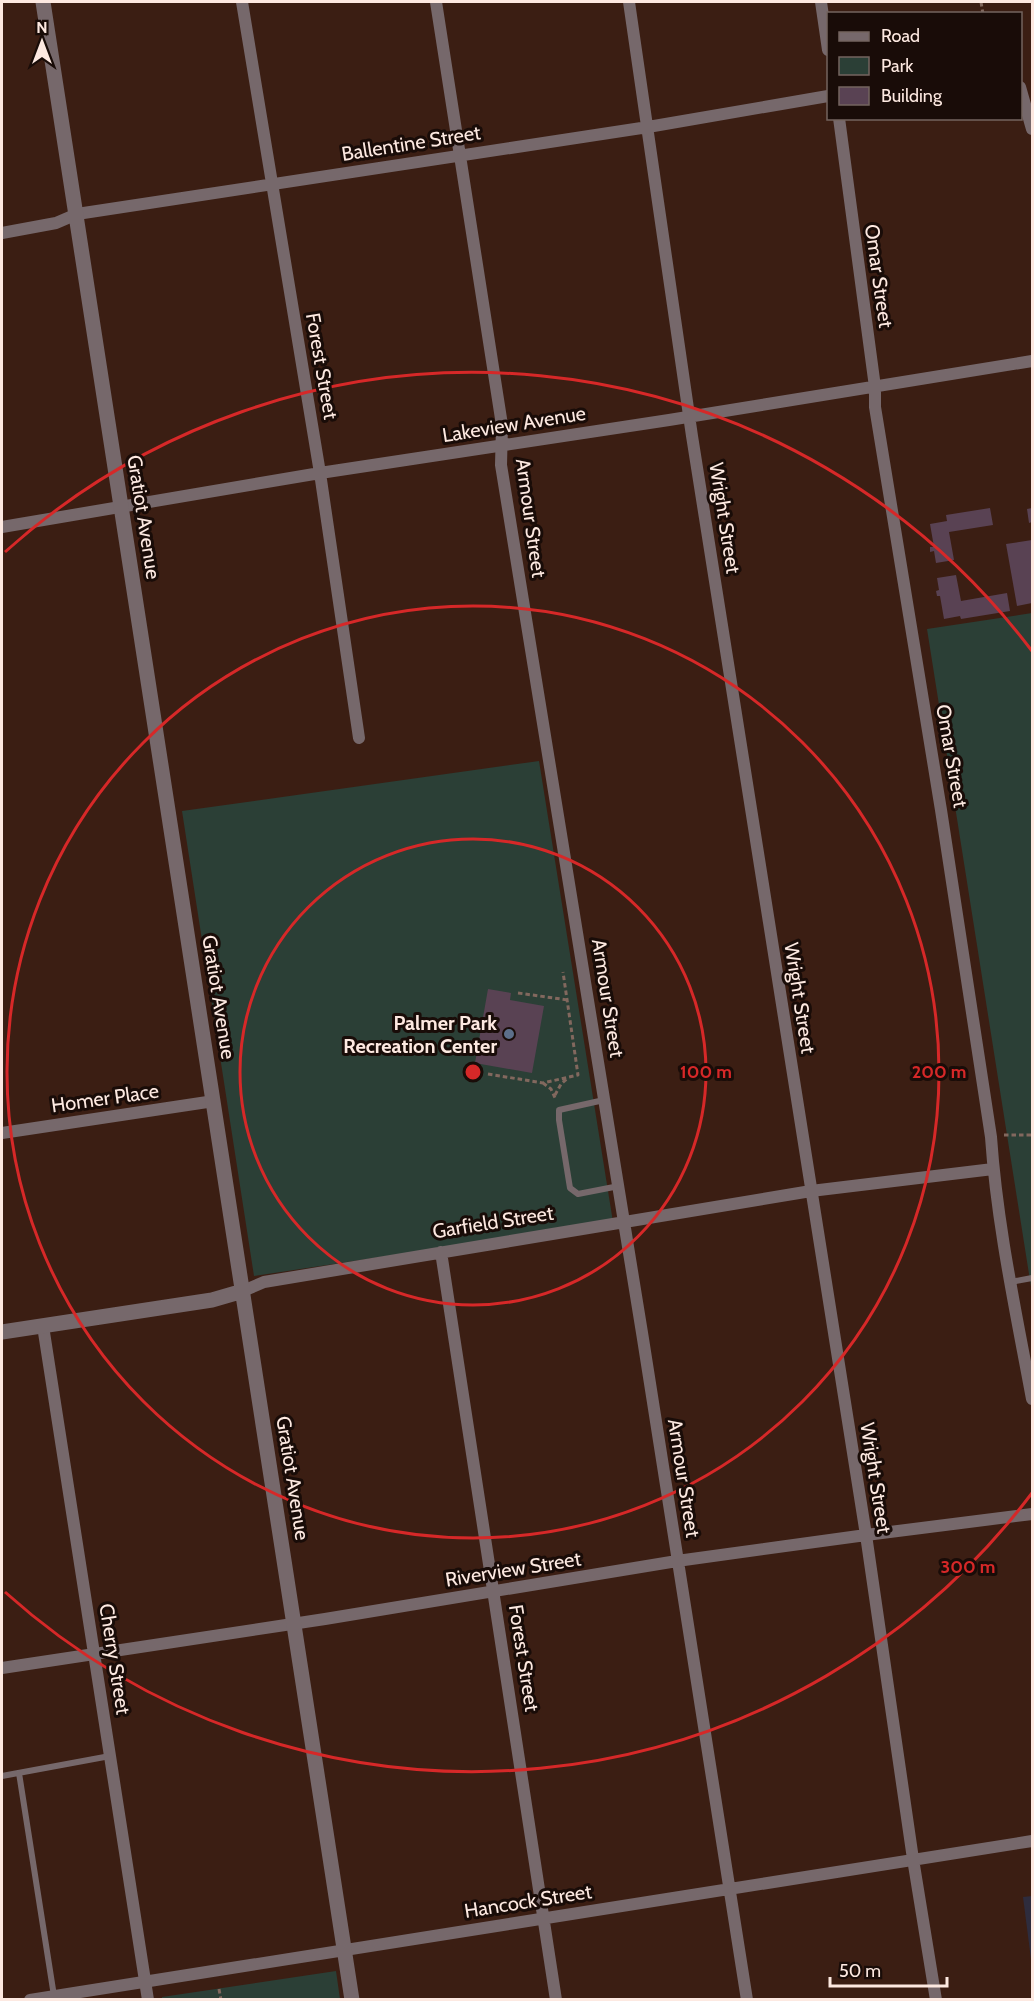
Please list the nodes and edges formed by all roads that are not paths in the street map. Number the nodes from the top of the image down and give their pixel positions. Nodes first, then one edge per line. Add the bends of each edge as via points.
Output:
1 (43, 2) edge
2 (242, 2) edge
3 (436, 2) edge
4 (629, 2) edge
5 (821, 2) edge
6 (827, 43) edge
7 (1022, 94) edge
8 (827, 96) edge
9 (838, 120) edge
10 (648, 127) junction
11 (1032, 129) edge
12 (460, 156) junction
13 (272, 184) junction
14 (77, 214) junction
15 (2, 233) edge
16 (1032, 361) edge
17 (875, 387) junction
18 (690, 416) junction
19 (502, 446) junction
20 (320, 473) junction
21 (120, 507) junction
22 (2, 527) edge
23 (359, 738) dead end
24 (605, 1100) junction
25 (214, 1101) junction
26 (2, 1133) edge
27 (993, 1169) junction
28 (619, 1186) junction
29 (811, 1191) junction
30 (626, 1223) junction
31 (441, 1252) junction
32 (1032, 1278) edge
33 (1010, 1282) junction
34 (243, 1291) junction
35 (44, 1326) junction
36 (2, 1332) edge
37 (1032, 1399) edge
38 (1032, 1514) edge
39 (866, 1535) junction
40 (677, 1561) junction
41 (494, 1592) junction
42 (294, 1623) junction
43 (94, 1653) junction
44 (2, 1668) edge
45 (111, 1756) junction
46 (19, 1773) junction
47 (2, 1776) edge
48 (1032, 1841) edge
49 (913, 1859) junction
50 (730, 1890) junction
51 (543, 1918) junction
52 (344, 1949) junction
53 (145, 1980) junction
54 (54, 1996) junction
55 (30, 2000) edge
56 (148, 2000) edge
57 (352, 2000) edge
58 (556, 2000) edge
59 (747, 2000) edge
60 (936, 2000) edge

1 - 14 street, Gratiot Avenue
2 - 13 street, Forest Street
3 - 12 street, Armour Street
4 - 10 street, Wright Street
5 - 6 street
7 - 11 street
8 - 10 street, Ballentine Street
9 - 17 street, Omar Street
10 - 12 street, Ballentine Street
10 - 18 street, Wright Street
12 - 13 street, Ballentine Street
12 - 19 street, Armour Street via 502,425
13 - 14 street, Ballentine Street
13 - 20 street, Forest Street
14 - 15 street, Ballentine Street via 56,223
14 - 21 street, Gratiot Avenue
16 - 17 street, Lakeview Avenue
17 - 18 street, Lakeview Avenue
17 - 27 street, Omar Street
18 - 19 street, Lakeview Avenue
18 - 29 street, Wright Street
19 - 20 street, Lakeview Avenue
19 - 24 street, Armour Street via 501,465
20 - 21 street, Lakeview Avenue
20 - 23 street, Forest Street
21 - 22 street, Lakeview Avenue
21 - 25 street, Gratiot Avenue
24 - 28 street, Armour Street
24 - 28 lane via 560,1110 570,1188 578,1194
25 - 26 street, Homer Place
25 - 34 street, Gratiot Avenue
27 - 29 street, Garfield Street
27 - 33 street, Omar Street
28 - 30 street, Armour Street
29 - 30 street, Garfield Street
29 - 39 street, Wright Street
30 - 31 street, Garfield Street
30 - 40 street, Armour Street
31 - 34 street, Garfield Street via 264,1282
31 - 41 street, Forest Street
32 - 33 lane
33 - 37 street, Omar Street
34 - 35 street, Garfield Street via 212,1300
34 - 42 street, Gratiot Avenue
35 - 36 street, Garfield Street
35 - 43 street, Cherry Street
38 - 39 street, Riverview Street
39 - 40 street, Riverview Street
39 - 49 street, Wright Street
40 - 41 street, Riverview Street
40 - 50 street, Armour Street
41 - 42 street, Riverview Street
41 - 51 street, Forest Street
42 - 43 street, Riverview Street
42 - 52 street, Gratiot Avenue
43 - 44 street, Riverview Street
43 - 45 street, Cherry Street
45 - 46 lane
45 - 53 street, Cherry Street
46 - 47 lane
46 - 54 lane
48 - 49 street, Hancock Street
49 - 50 street, Hancock Street
49 - 60 street, Wright Street
50 - 51 street, Hancock Street
50 - 59 street, Armour Street
51 - 52 street, Hancock Street
51 - 58 street, Forest Street
52 - 53 street, Hancock Street
52 - 57 street, Gratiot Avenue
53 - 54 street, Hancock Street
53 - 56 street, Cherry Street
54 - 55 street, Hancock Street

